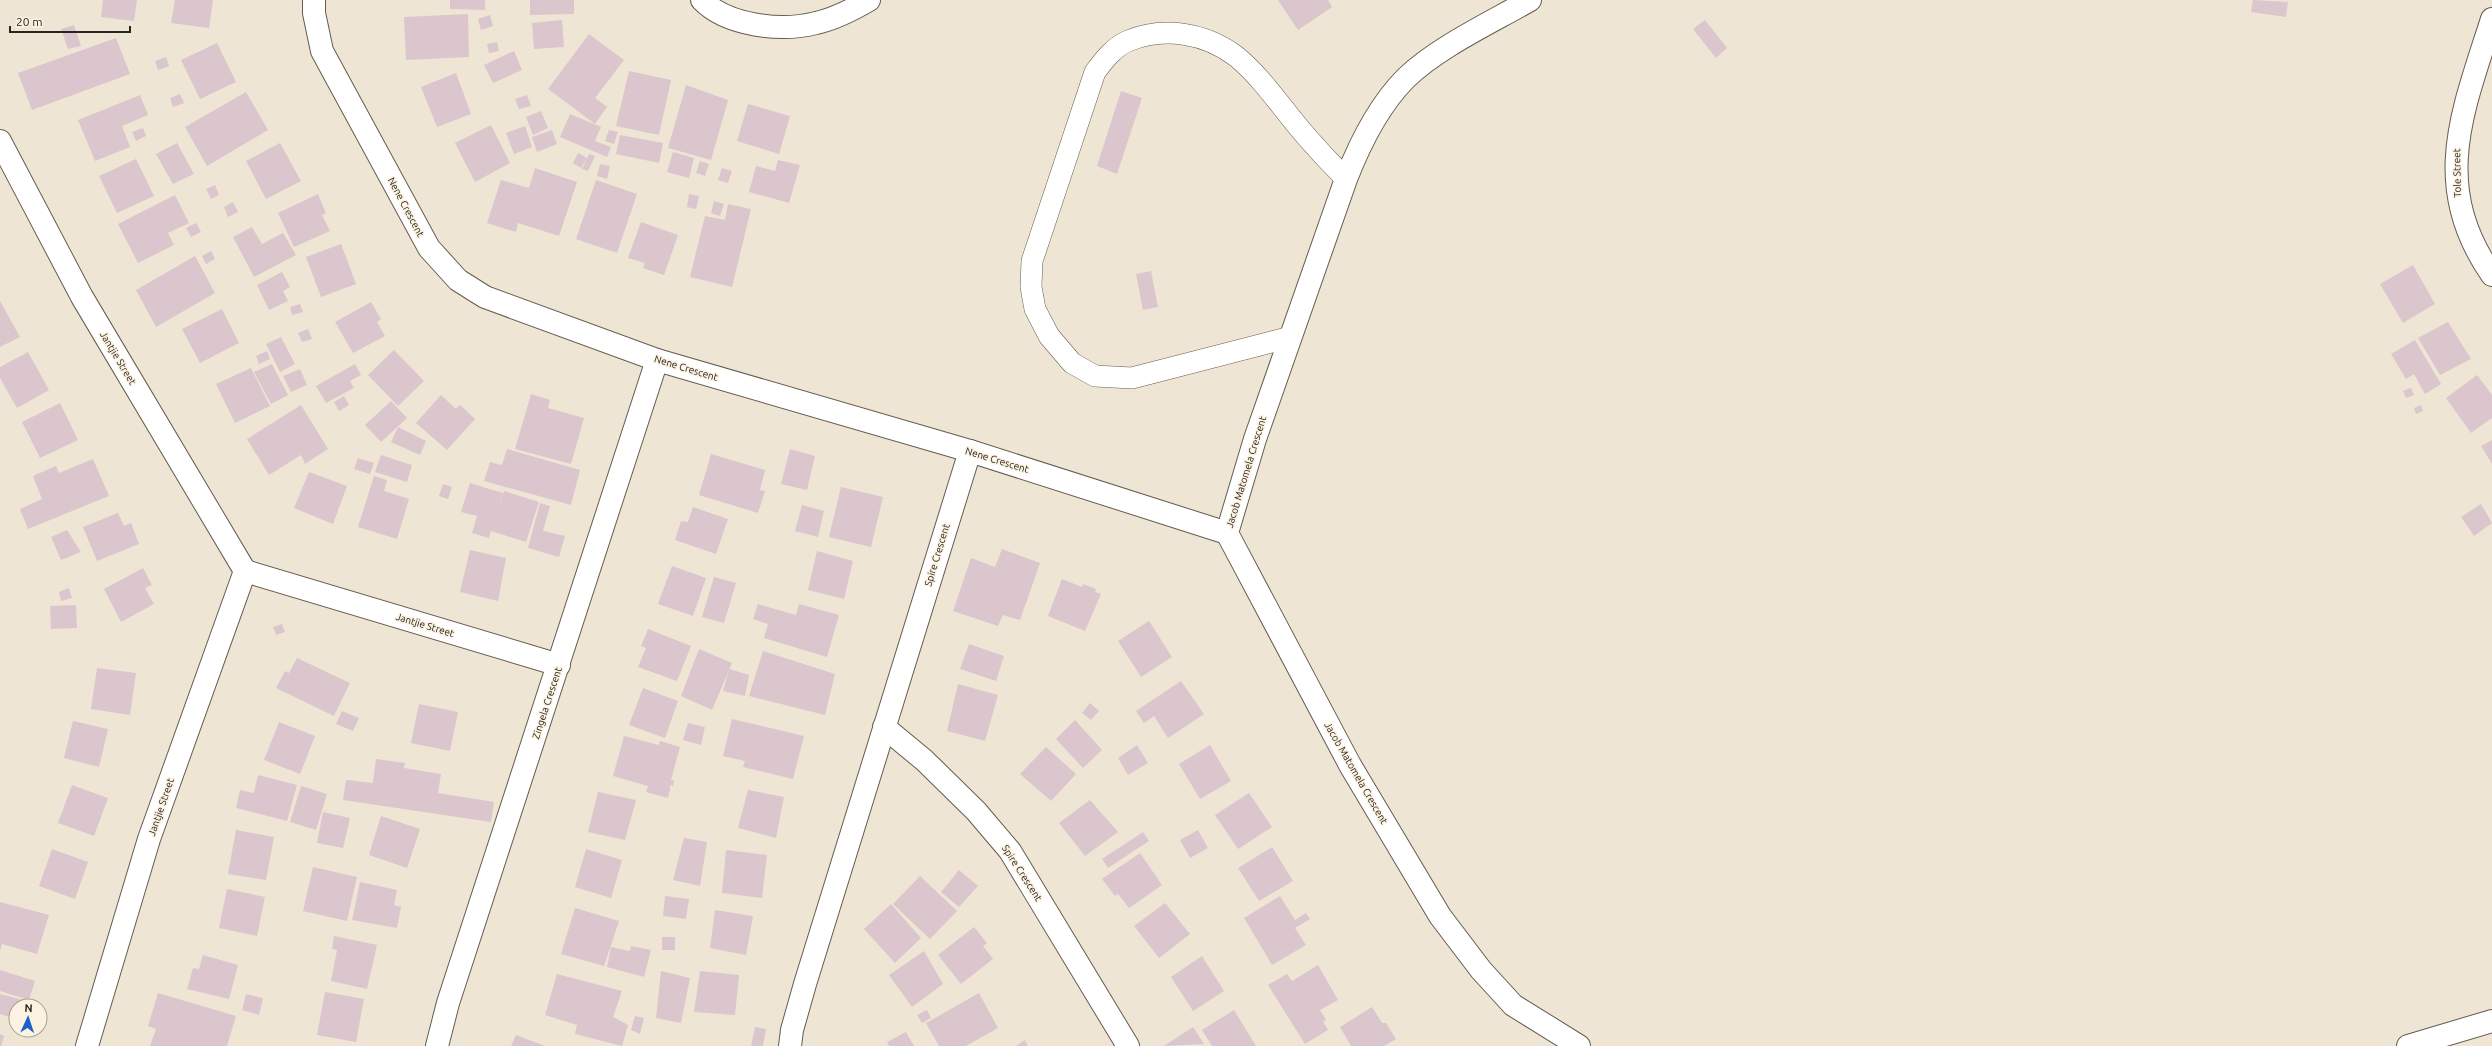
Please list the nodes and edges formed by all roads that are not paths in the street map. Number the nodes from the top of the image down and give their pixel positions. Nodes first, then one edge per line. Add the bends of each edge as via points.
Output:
1 (314, 0) edge
2 (702, 0) edge
3 (869, 0) edge
4 (1530, 0) edge
5 (2492, 19) edge
6 (0, 141) edge
7 (1346, 179) junction
8 (2492, 275) edge
9 (1291, 337) junction
10 (657, 360) junction
11 (970, 451) junction
12 (1227, 533) junction
13 (245, 571) junction
14 (559, 665) junction
15 (884, 727) junction
16 (2492, 1021) edge
17 (87, 1046) edge
18 (437, 1046) edge
19 (790, 1046) edge
20 (1128, 1046) edge
21 (1579, 1046) edge
22 (2408, 1046) edge

1 - 10 street, Nene Crescent via 314,13 322,51 429,248 458,280 484,297
2 - 3 street via 735,21 776,27 815,24 848,13
4 - 7 street, Jacob Matomela Crescent via 1436,56 1406,78 1377,114 1356,153
5 - 8 street, Tole Street via 2468,92 2456,149 2458,202 2478,255
6 - 13 street, Jantjie Street via 82,297
7 - 9 street, Jacob Matomela Crescent
7 - 9 lane via 1269,90 1236,57 1211,42 1185,33 1153,34 1127,41 1108,54 1095,72 1032,261 1031,287 1035,309 1049,336 1072,363 1095,376 1132,378
9 - 12 street, Jacob Matomela Crescent via 1255,440
10 - 11 street, Nene Crescent
10 - 14 street, Zingela Crescent
11 - 12 street, Nene Crescent
11 - 15 street, Spire Crescent
12 - 21 street, Jacob Matomela Crescent via 1350,765 1440,916 1481,970 1514,1005
13 - 14 street, Jantjie Street
13 - 17 street, Jantjie Street via 150,840
14 - 18 street, Zingela Crescent via 448,1004
15 - 19 street, Spire Crescent via 805,984
15 - 20 street, Spire Crescent via 924,760 976,811 1010,851
16 - 22 street

